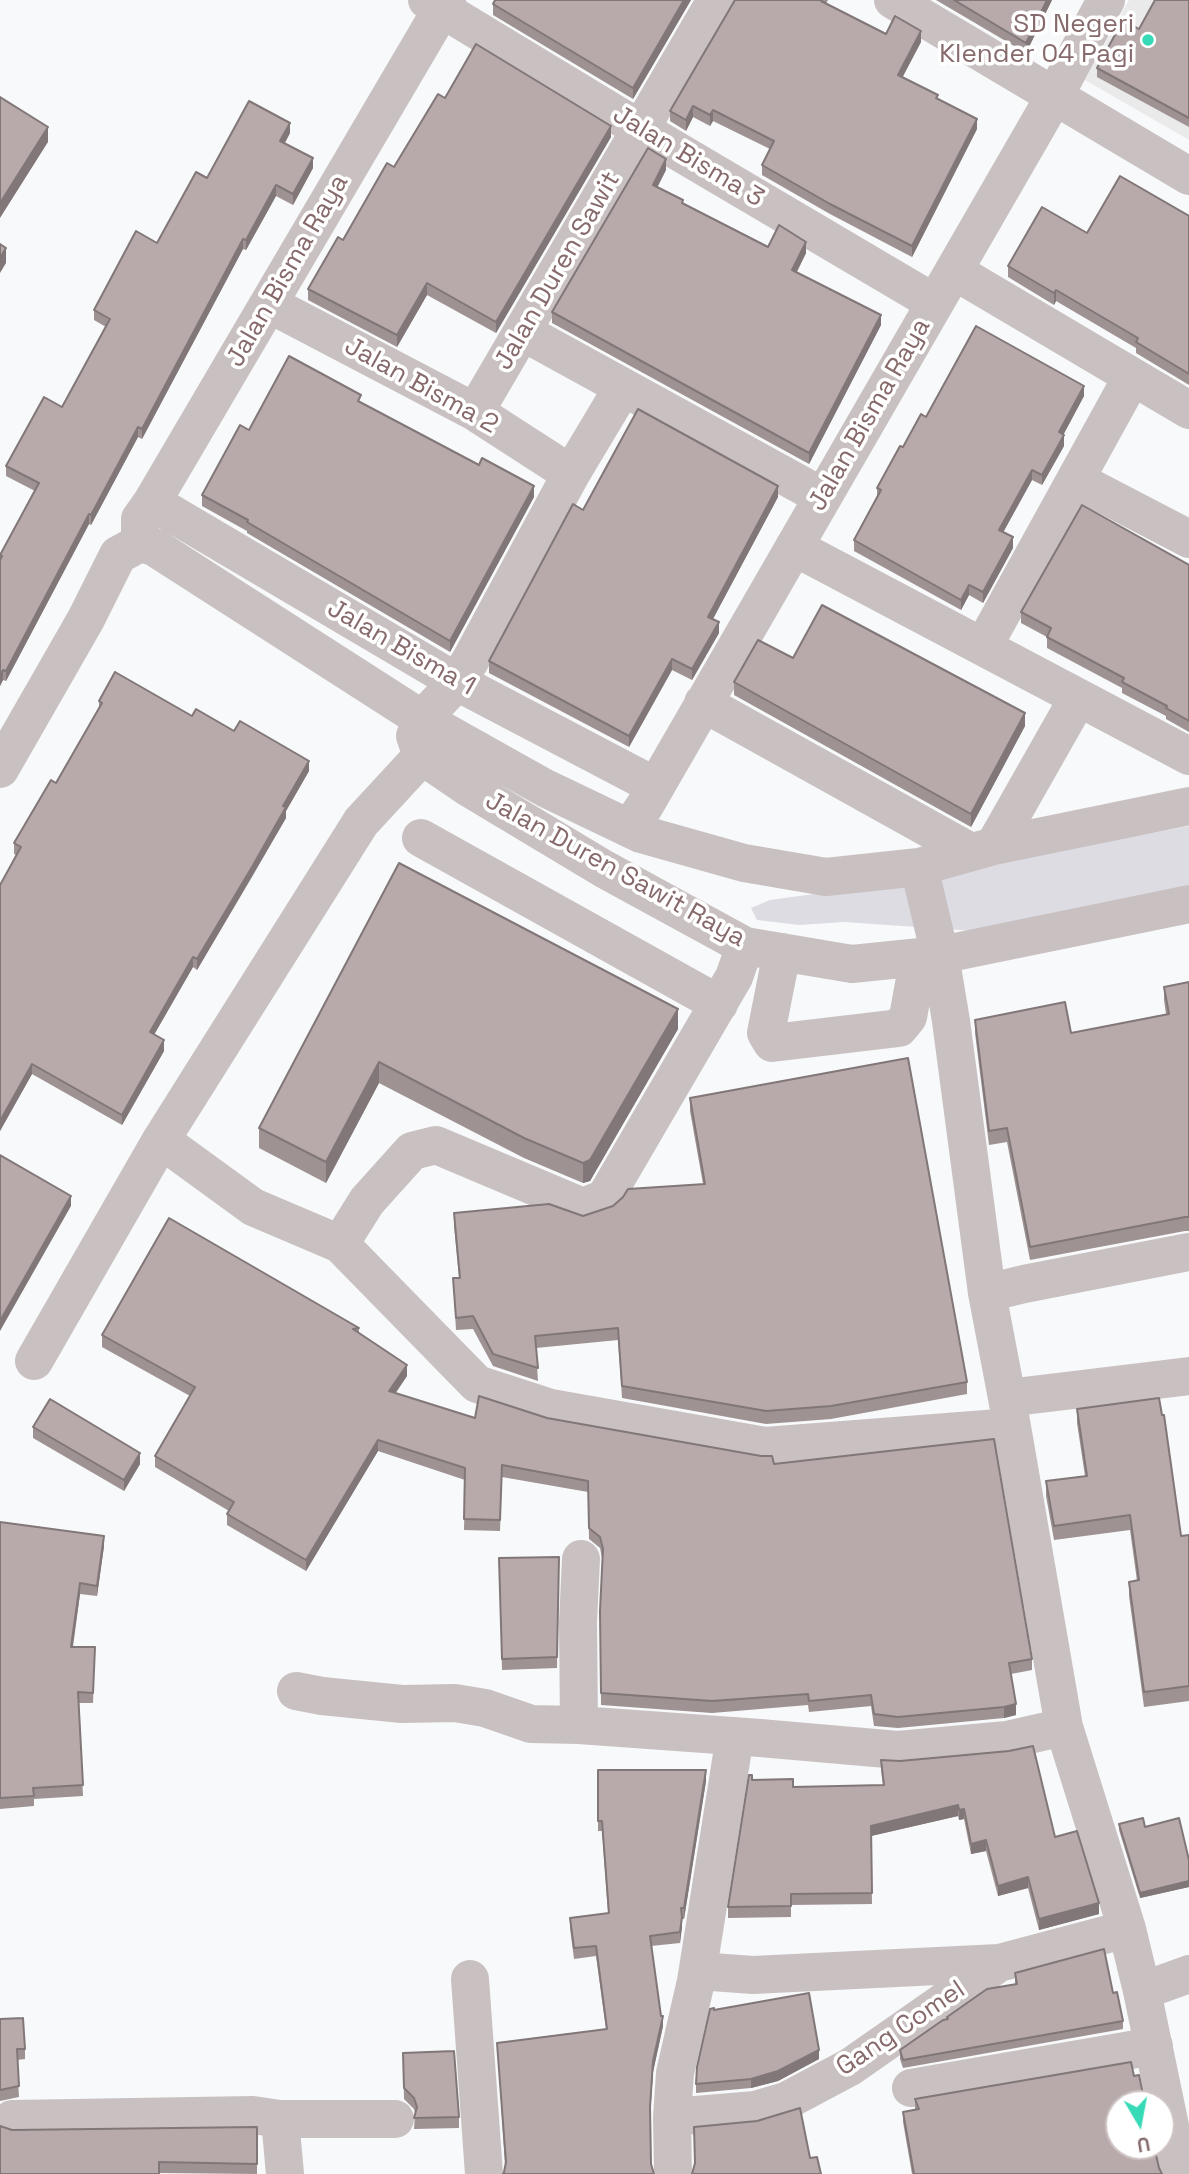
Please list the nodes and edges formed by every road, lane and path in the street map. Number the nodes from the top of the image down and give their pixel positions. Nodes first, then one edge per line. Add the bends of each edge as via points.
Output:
1 (716, 0) edge
2 (893, 0) edge
3 (1106, 0) edge
4 (439, 3) edge
5 (1054, 97) junction
6 (640, 129) junction
7 (1189, 176) edge
8 (954, 271) junction
9 (935, 303) junction
10 (269, 304) junction
11 (523, 332) junction
12 (1132, 377) junction
13 (623, 387) junction
14 (1189, 410) edge
15 (475, 412) junction
16 (571, 474) junction
17 (1076, 480) junction
18 (823, 497) junction
19 (152, 502) junction
20 (1186, 531) edge
21 (140, 543) junction
22 (793, 547) junction
23 (983, 647) junction
24 (457, 682) junction
25 (1078, 698) junction
26 (703, 703) junction
27 (422, 719) junction
28 (422, 756) junction
29 (1189, 756) edge
30 (0, 769) edge
31 (655, 786) junction
32 (1189, 806) edge
33 (629, 828) junction
34 (421, 838) dead end
35 (982, 849) junction
36 (919, 867) junction
37 (1189, 904) edge
38 (764, 949) junction
39 (929, 956) junction
40 (719, 1004) junction
41 (162, 1140) junction
42 (340, 1244) junction
43 (1189, 1252) edge
44 (986, 1293) junction
45 (34, 1361) dead end
46 (1189, 1376) edge
47 (1010, 1413) junction
48 (581, 1559) dead end
49 (296, 1691) dead end
50 (579, 1725) junction
51 (1064, 1727) junction
52 (735, 1736) junction
53 (1127, 1929) junction
54 (999, 1963) junction
55 (698, 1971) junction
56 (1189, 1974) edge
57 (470, 1979) dead end
58 (1142, 1991) junction
59 (1154, 2046) junction
60 (911, 2088) dead end
61 (672, 2117) junction
62 (12, 2119) dead end
63 (280, 2119) junction
64 (396, 2119) dead end
65 (285, 2174) edge
66 (484, 2174) edge
67 (673, 2174) edge
68 (1180, 2174) edge

1 - 6 street, Jalan Duren Sawit
2 - 5 street
3 - 5 street, Jalan Bisma Raya
4 - 6 street, Jalan Bisma 3
4 - 10 street, Jalan Bisma Raya
5 - 7 street
5 - 8 street, Jalan Bisma Raya
6 - 9 street, Jalan Bisma 3
6 - 11 street, Jalan Duren Sawit
8 - 9 street, Jalan Bisma Raya
8 - 12 street
9 - 18 street, Jalan Bisma Raya
10 - 15 street, Jalan Bisma 2
10 - 19 street, Jalan Bisma Raya
11 - 13 street
11 - 15 street, Jalan Duren Sawit
12 - 14 street
12 - 17 street
13 - 16 street
13 - 18 street
15 - 16 street, Jalan Bisma 2
16 - 24 street
17 - 20 street
17 - 23 street
18 - 22 street, Jalan Bisma Raya
19 - 21 street, Jalan Bisma Raya via 140,519
19 - 24 street, Jalan Bisma 1
21 - 27 street, Jalan Duren Sawit Raya via 154,547
21 - 30 street via 118,555
22 - 23 street
22 - 26 street, Jalan Bisma Raya
23 - 25 street
24 - 27 street
24 - 31 street, Jalan Bisma 1
25 - 29 street
25 - 35 street
26 - 31 street, Jalan Bisma Raya
26 - 35 street
27 - 28 street via 415,736
27 - 33 street, Jalan Duren Sawit Raya via 545,788
28 - 38 street, Jalan Duren Sawit Raya via 604,869
28 - 41 street via 361,822
31 - 33 street, Jalan Bisma Raya
32 - 35 street, Jalan Duren Sawit Raya
33 - 36 street, Jalan Duren Sawit Raya via 744,863 827,877
34 - 40 street
35 - 36 street, Jalan Duren Sawit Raya
36 - 39 street
37 - 39 street, Jalan Duren Sawit Raya
38 - 39 street, Jalan Duren Sawit Raya via 852,964
38 - 39 street via 766,1033 772,1043 899,1028 908,1017
38 - 40 street via 734,977
39 - 44 street via 953,1035
40 - 42 street via 605,1198 583,1207 436,1144 412,1151 367,1201
41 - 42 street via 253,1207
41 - 45 street
42 - 47 street via 477,1384 551,1408 765,1446
43 - 44 street
44 - 47 street
46 - 47 street
47 - 51 street
48 - 50 street
49 - 50 street via 402,1704 455,1703 531,1724
50 - 52 street
51 - 52 street via 1007,1740 898,1750
51 - 53 street
52 - 55 street
53 - 54 street, Gang Comel
53 - 58 street
54 - 55 street via 753,1975
54 - 61 street, Gang Comel via 850,2067 786,2101 755,2110
55 - 61 street via 675,2073
56 - 58 street
57 - 66 street
58 - 59 street
59 - 60 street
59 - 68 street
61 - 67 street
62 - 63 street via 253,2115
63 - 64 street
63 - 65 street

